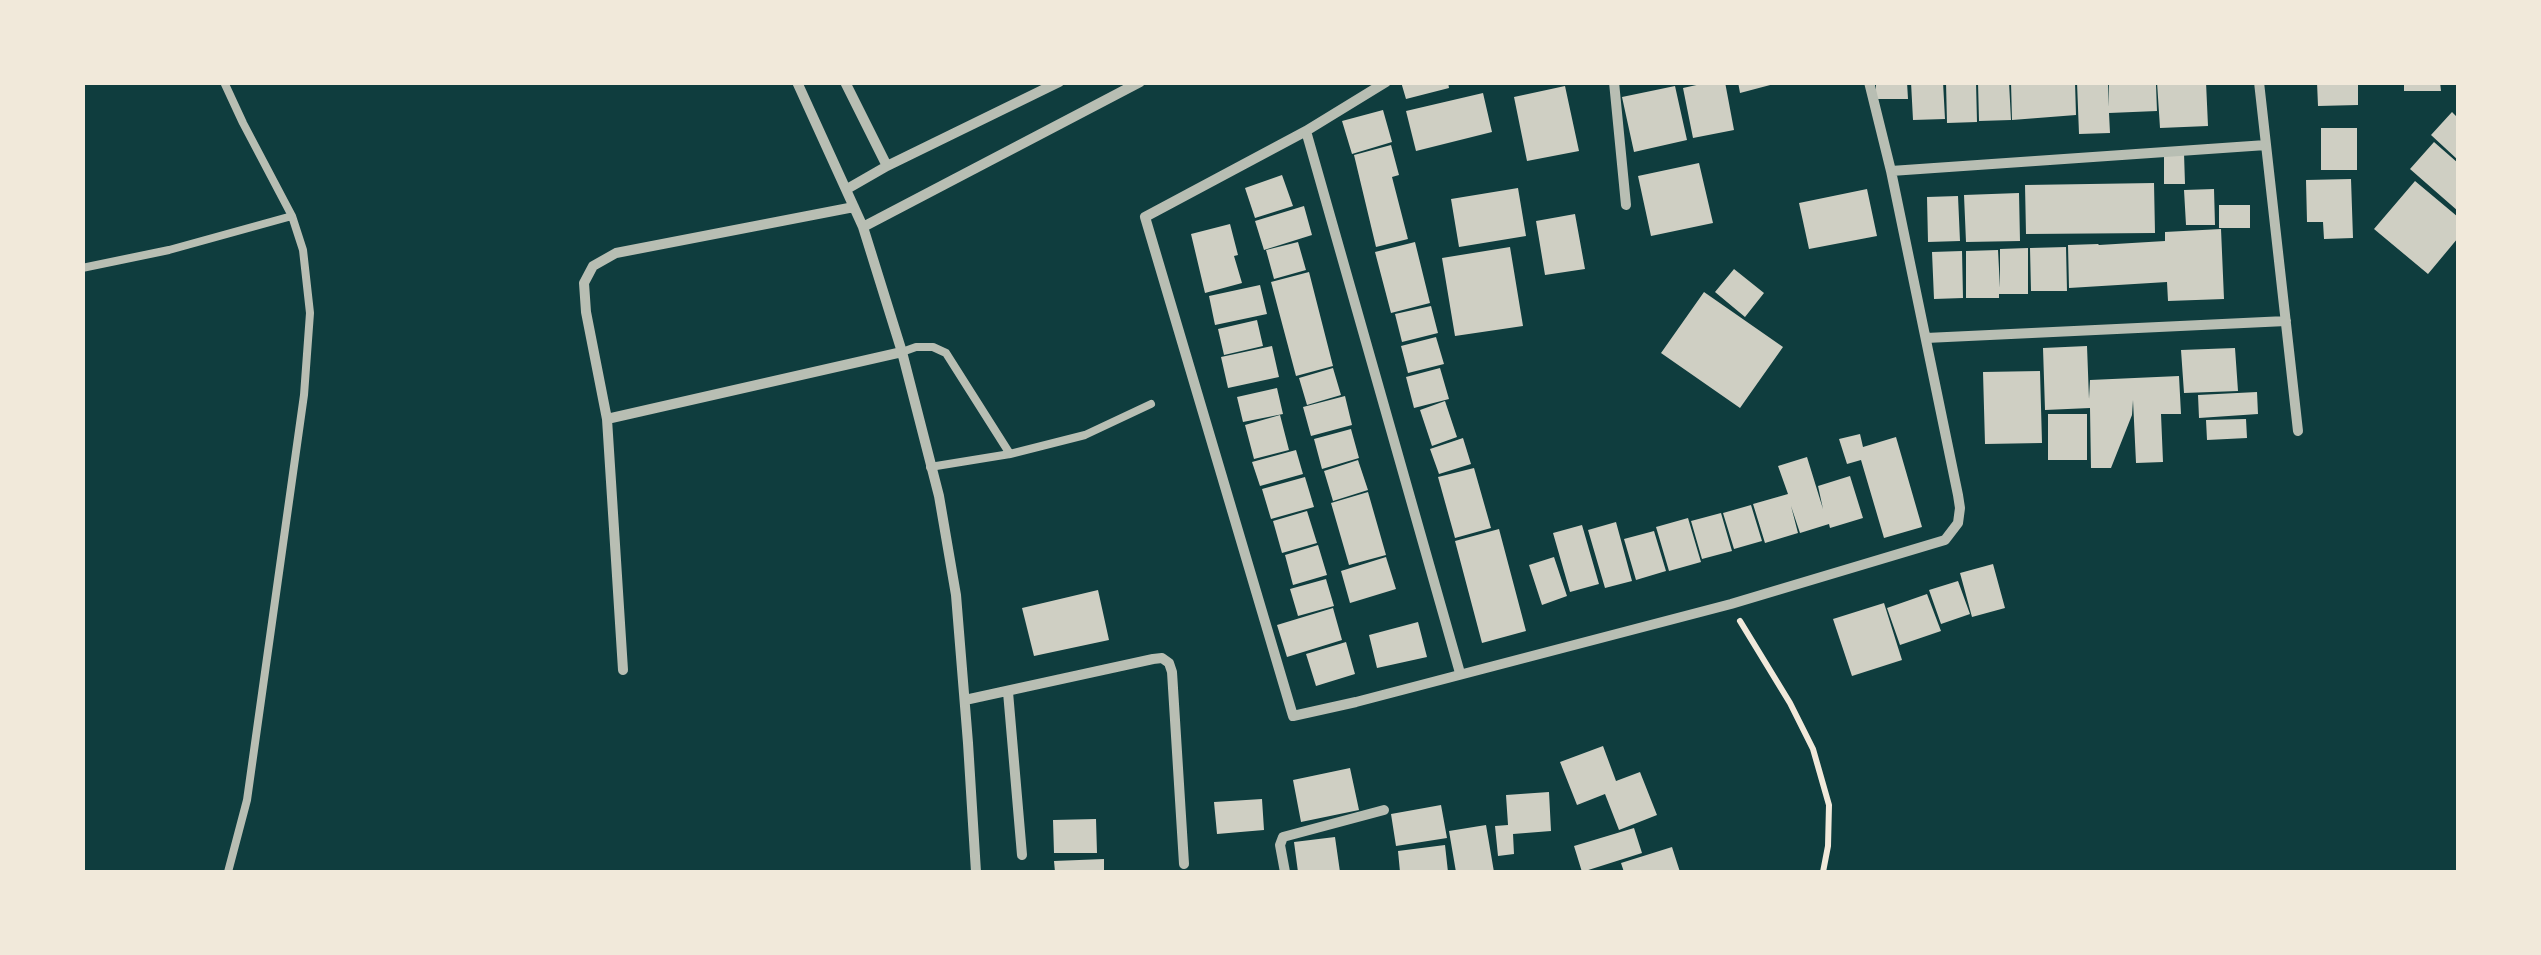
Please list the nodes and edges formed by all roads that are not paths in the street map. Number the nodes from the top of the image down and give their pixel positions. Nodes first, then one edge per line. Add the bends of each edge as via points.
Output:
1 (224, 82) edge
2 (797, 82) edge
3 (845, 82) edge
4 (1058, 82) edge
5 (1140, 82) edge
6 (1386, 82) edge
7 (1614, 82) edge
8 (1869, 82) edge
9 (2259, 82) edge
10 (1306, 131) junction
11 (2266, 146) junction
12 (887, 166) junction
13 (1891, 171) junction
14 (847, 189) junction
15 (1626, 205) dead end
16 (854, 208) junction
17 (292, 216) junction
18 (863, 227) junction
19 (82, 268) edge
20 (2286, 321) junction
21 (1926, 338) junction
22 (902, 352) junction
23 (1152, 404) dead end
24 (607, 419) junction
25 (2298, 432) dead end
26 (1010, 454) junction
27 (930, 467) junction
28 (623, 670) dead end
29 (1460, 673) junction
30 (1008, 692) junction
31 (965, 700) junction
32 (1384, 810) dead end
33 (1022, 855) dead end
34 (1184, 864) dead end
35 (228, 872) edge
36 (976, 872) edge
37 (1285, 872) edge

1 - 17 lane
2 - 14 street
3 - 12 street
4 - 12 street
5 - 18 street
6 - 10 street
7 - 15 street
8 - 13 street
9 - 11 street
10 - 29 street
10 - 29 street via 1145,217 1293,716
11 - 13 street
11 - 20 street
12 - 14 street
13 - 21 street
14 - 16 street
16 - 18 street
16 - 24 street via 616,254 593,266 584,283 586,312
17 - 19 lane
17 - 35 lane via 310,313 304,394 247,800
18 - 22 street
20 - 21 street
20 - 25 street
21 - 29 street via 1960,508 1945,540 1731,604
22 - 24 street
22 - 26 lane via 933,347 946,354
22 - 27 street
23 - 26 lane via 1084,434
24 - 28 street
26 - 27 lane
27 - 31 street via 956,595
30 - 31 street
30 - 33 street
30 - 34 street via 1153,658 1169,663
31 - 36 street
32 - 37 street via 1283,837

